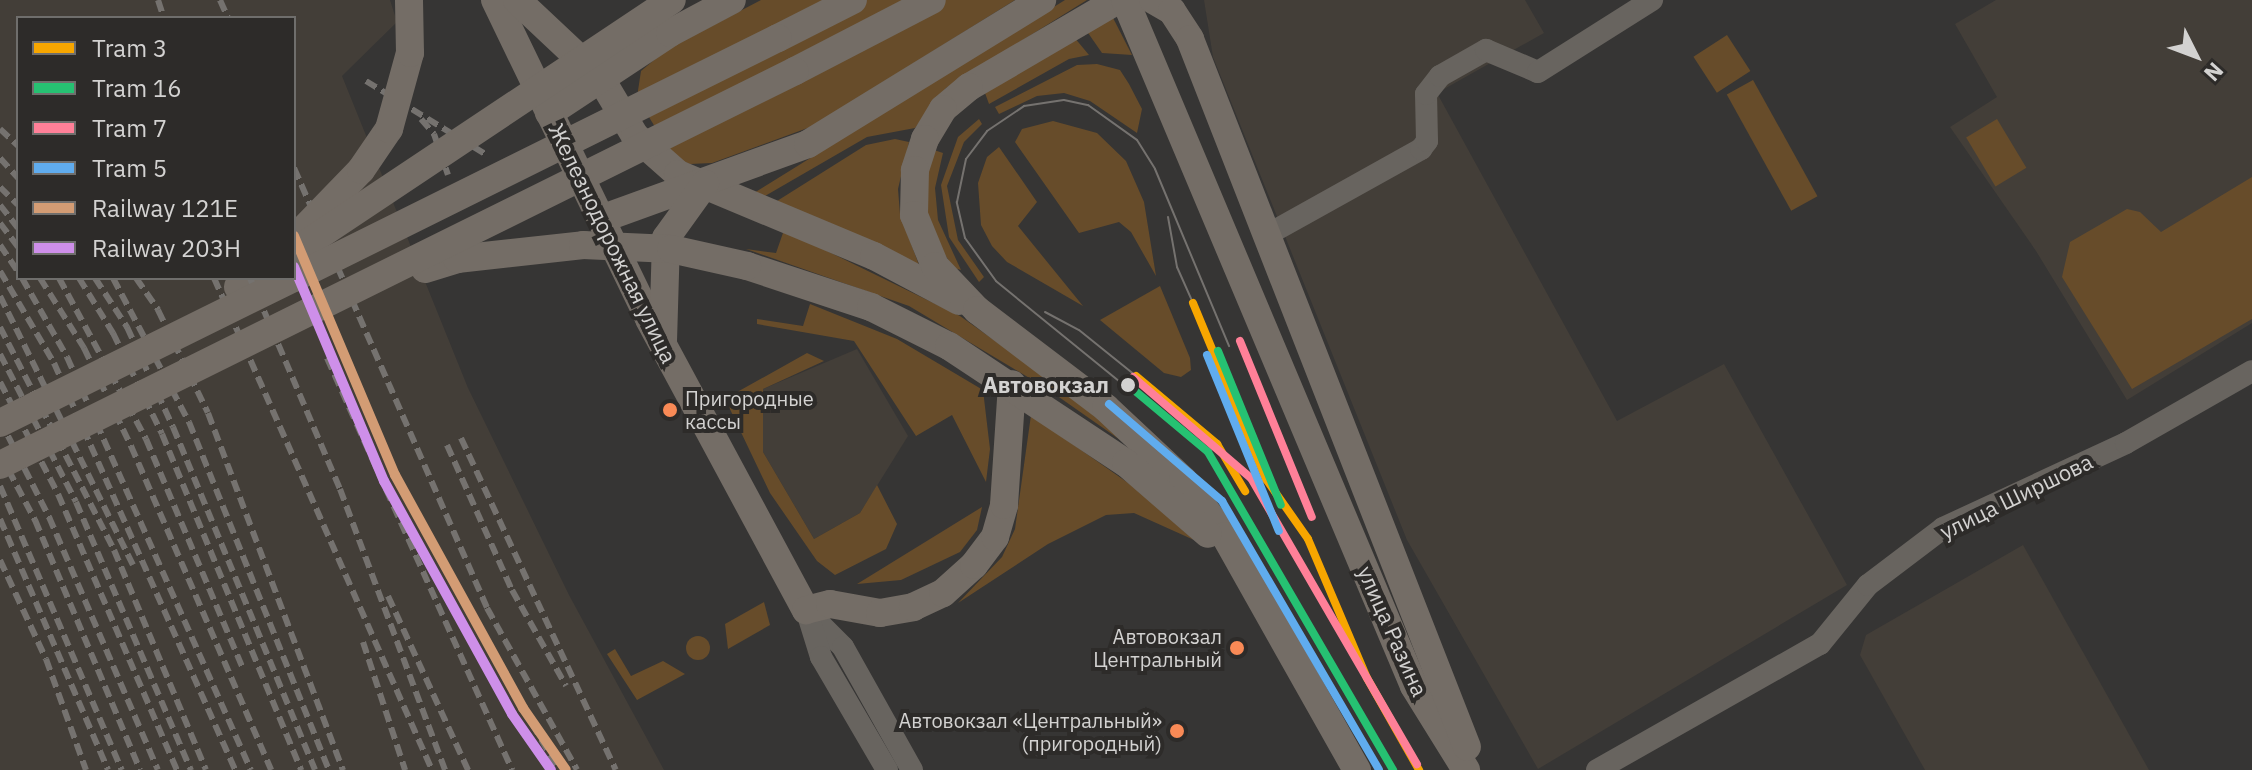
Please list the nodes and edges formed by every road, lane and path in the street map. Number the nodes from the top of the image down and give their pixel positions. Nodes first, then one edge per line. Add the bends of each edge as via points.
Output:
1 (409, 0) edge
2 (495, 0) edge
3 (517, 0) edge
4 (672, 0) edge
5 (732, 0) edge
6 (853, 0) edge
7 (932, 0) edge
8 (1042, 0) edge
9 (1118, 0) edge
10 (1125, 0) edge
11 (1153, 0) edge
12 (1186, 0) edge
13 (1652, 0) edge
14 (1190, 39) junction
15 (601, 79) junction
16 (549, 113) junction
17 (705, 184) junction
18 (601, 219) junction
19 (296, 236) edge
20 (1265, 236) junction
21 (296, 251) edge
22 (296, 277) edge
23 (290, 280) edge
24 (246, 281) edge
25 (977, 310) junction
26 (662, 345) junction
27 (2252, 371) edge
28 (175, 378) junction
29 (1012, 384) junction
30 (3, 422) edge
31 (0, 465) edge
32 (1235, 559) junction
33 (806, 610) junction
34 (887, 770) edge
35 (912, 770) edge
36 (1357, 770) edge
37 (1466, 770) edge
38 (1475, 770) edge
39 (1597, 770) edge

1 - 19 main road, bridge via 410,53 389,129 361,170
2 - 16 main road, Железнодорожная улица
3 - 15 main road
4 - 21 main road, bridge
5 - 15 main road
6 - 22 main road, bridge
7 - 28 main road, bridge
8 - 17 main road via 808,144
9 - 25 main road via 969,87 943,109 925,139 912,190 914,215 935,266
10 - 37 main road, улица Разина via 1414,686
11 - 14 main road via 1172,11
12 - 14 main road
13 - 20 street via 1538,72 1486,50 1440,76 1426,94 1427,141 1421,149
14 - 20 main road
15 - 16 main road
15 - 17 main road via 618,111 658,160
16 - 18 main road, Железнодорожная улица
17 - 18 main road
17 - 25 main road via 874,256
17 - 26 main road via 666,238
18 - 26 main road, Железнодорожная улица
20 - 38 main road
23 - 30 main road, bridge
24 - 30 main road, bridge
25 - 32 main road via 1146,443 1209,512
26 - 33 main road, Железнодорожная улица
27 - 39 street, улица Ширшова via 2126,443 1943,528 1868,585 1820,644
28 - 29 main road, bridge via 457,259 625,244 747,266 871,307
28 - 31 main road, bridge
29 - 32 main road via 1148,480
29 - 33 main road via 1004,505 995,537 974,565 943,593 913,607 880,613 830,604
32 - 36 main road
33 - 34 street, Железнодорожная улица via 821,657
33 - 35 street, Железнодорожная улица via 843,647

